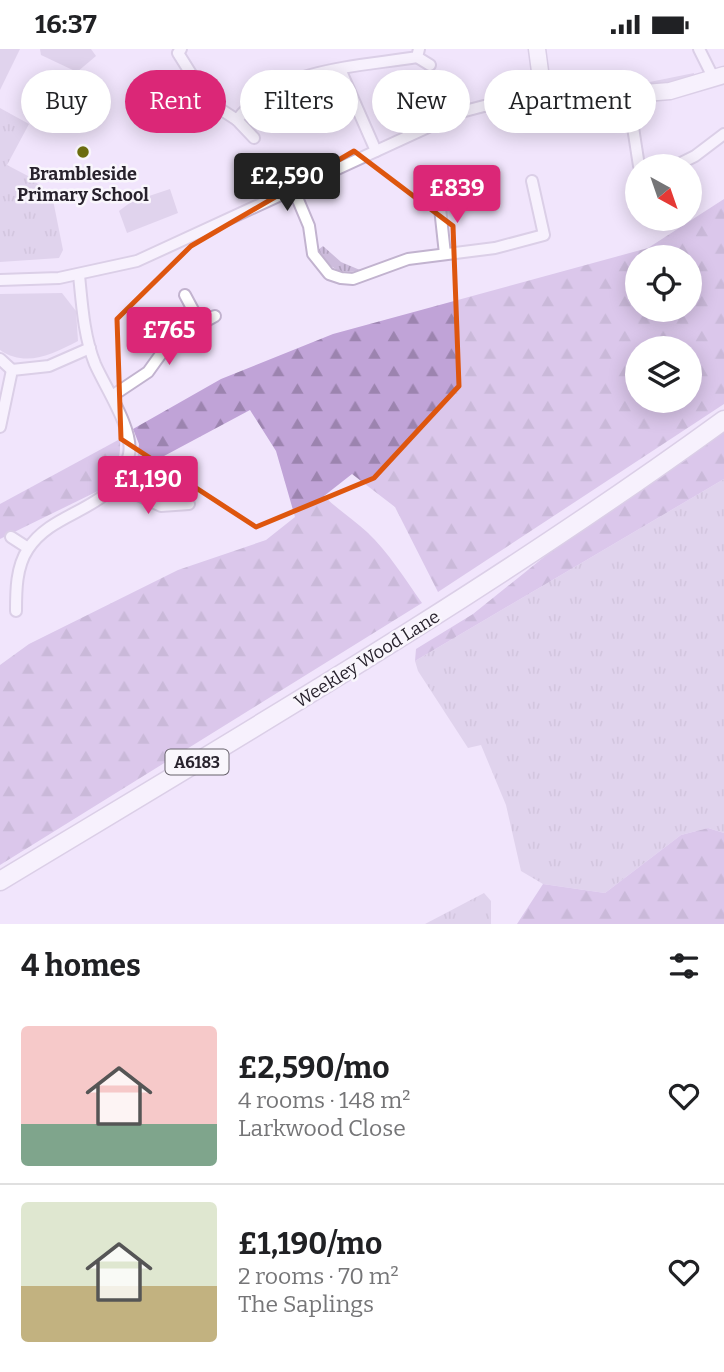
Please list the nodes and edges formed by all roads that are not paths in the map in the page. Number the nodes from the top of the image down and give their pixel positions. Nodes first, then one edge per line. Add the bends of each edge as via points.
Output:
1 (181, 49) edge
2 (537, 49) edge
3 (699, 49) edge
4 (418, 53) edge
5 (430, 65) dead end
6 (340, 69) junction
7 (540, 70) edge
8 (719, 77) edge
9 (656, 92) edge
10 (484, 106) edge
11 (237, 120) junction
12 (634, 133) edge
13 (724, 134) edge
14 (254, 138) dead end
15 (376, 151) junction
16 (637, 154) edge
17 (693, 154) edge
18 (532, 181) dead end
19 (293, 188) junction
20 (439, 199) dead end
21 (445, 254) junction
22 (79, 275) junction
23 (0, 280) edge
24 (185, 295) dead end
25 (215, 316) dead end
26 (200, 323) junction
27 (90, 348) junction
28 (0, 359) edge
29 (12, 370) junction
30 (112, 396) junction
31 (724, 420) edge
32 (0, 427) edge
33 (115, 484) junction
34 (190, 504) dead end
35 (11, 537) dead end
36 (28, 548) junction
37 (16, 611) dead end
38 (0, 881) edge

1 - 11 street via 178,53 208,101
2 - 7 street
3 - 8 street
4 - 5 street
4 - 6 street
6 - 11 street via 279,85 248,106
6 - 15 street
8 - 9 street
10 - 15 street via 461,111
11 - 14 street
12 - 16 street
13 - 17 street
15 - 19 street
18 - 21 street via 544,235 495,248
19 - 21 street via 309,226 313,254 329,274 353,279 408,259
19 - 22 street via 137,261
20 - 21 street
22 - 23 street
22 - 27 street
24 - 26 street
25 - 26 street
26 - 30 street via 171,340 148,372
27 - 29 street via 49,366
27 - 30 street
28 - 29 street
29 - 32 street
30 - 33 street via 130,451
31 - 38 main road, Weekley Wood Lane / A6183 via 560,536 394,644
33 - 34 street via 161,506
33 - 36 street via 99,502 56,522
35 - 36 street
36 - 37 street via 19,572

